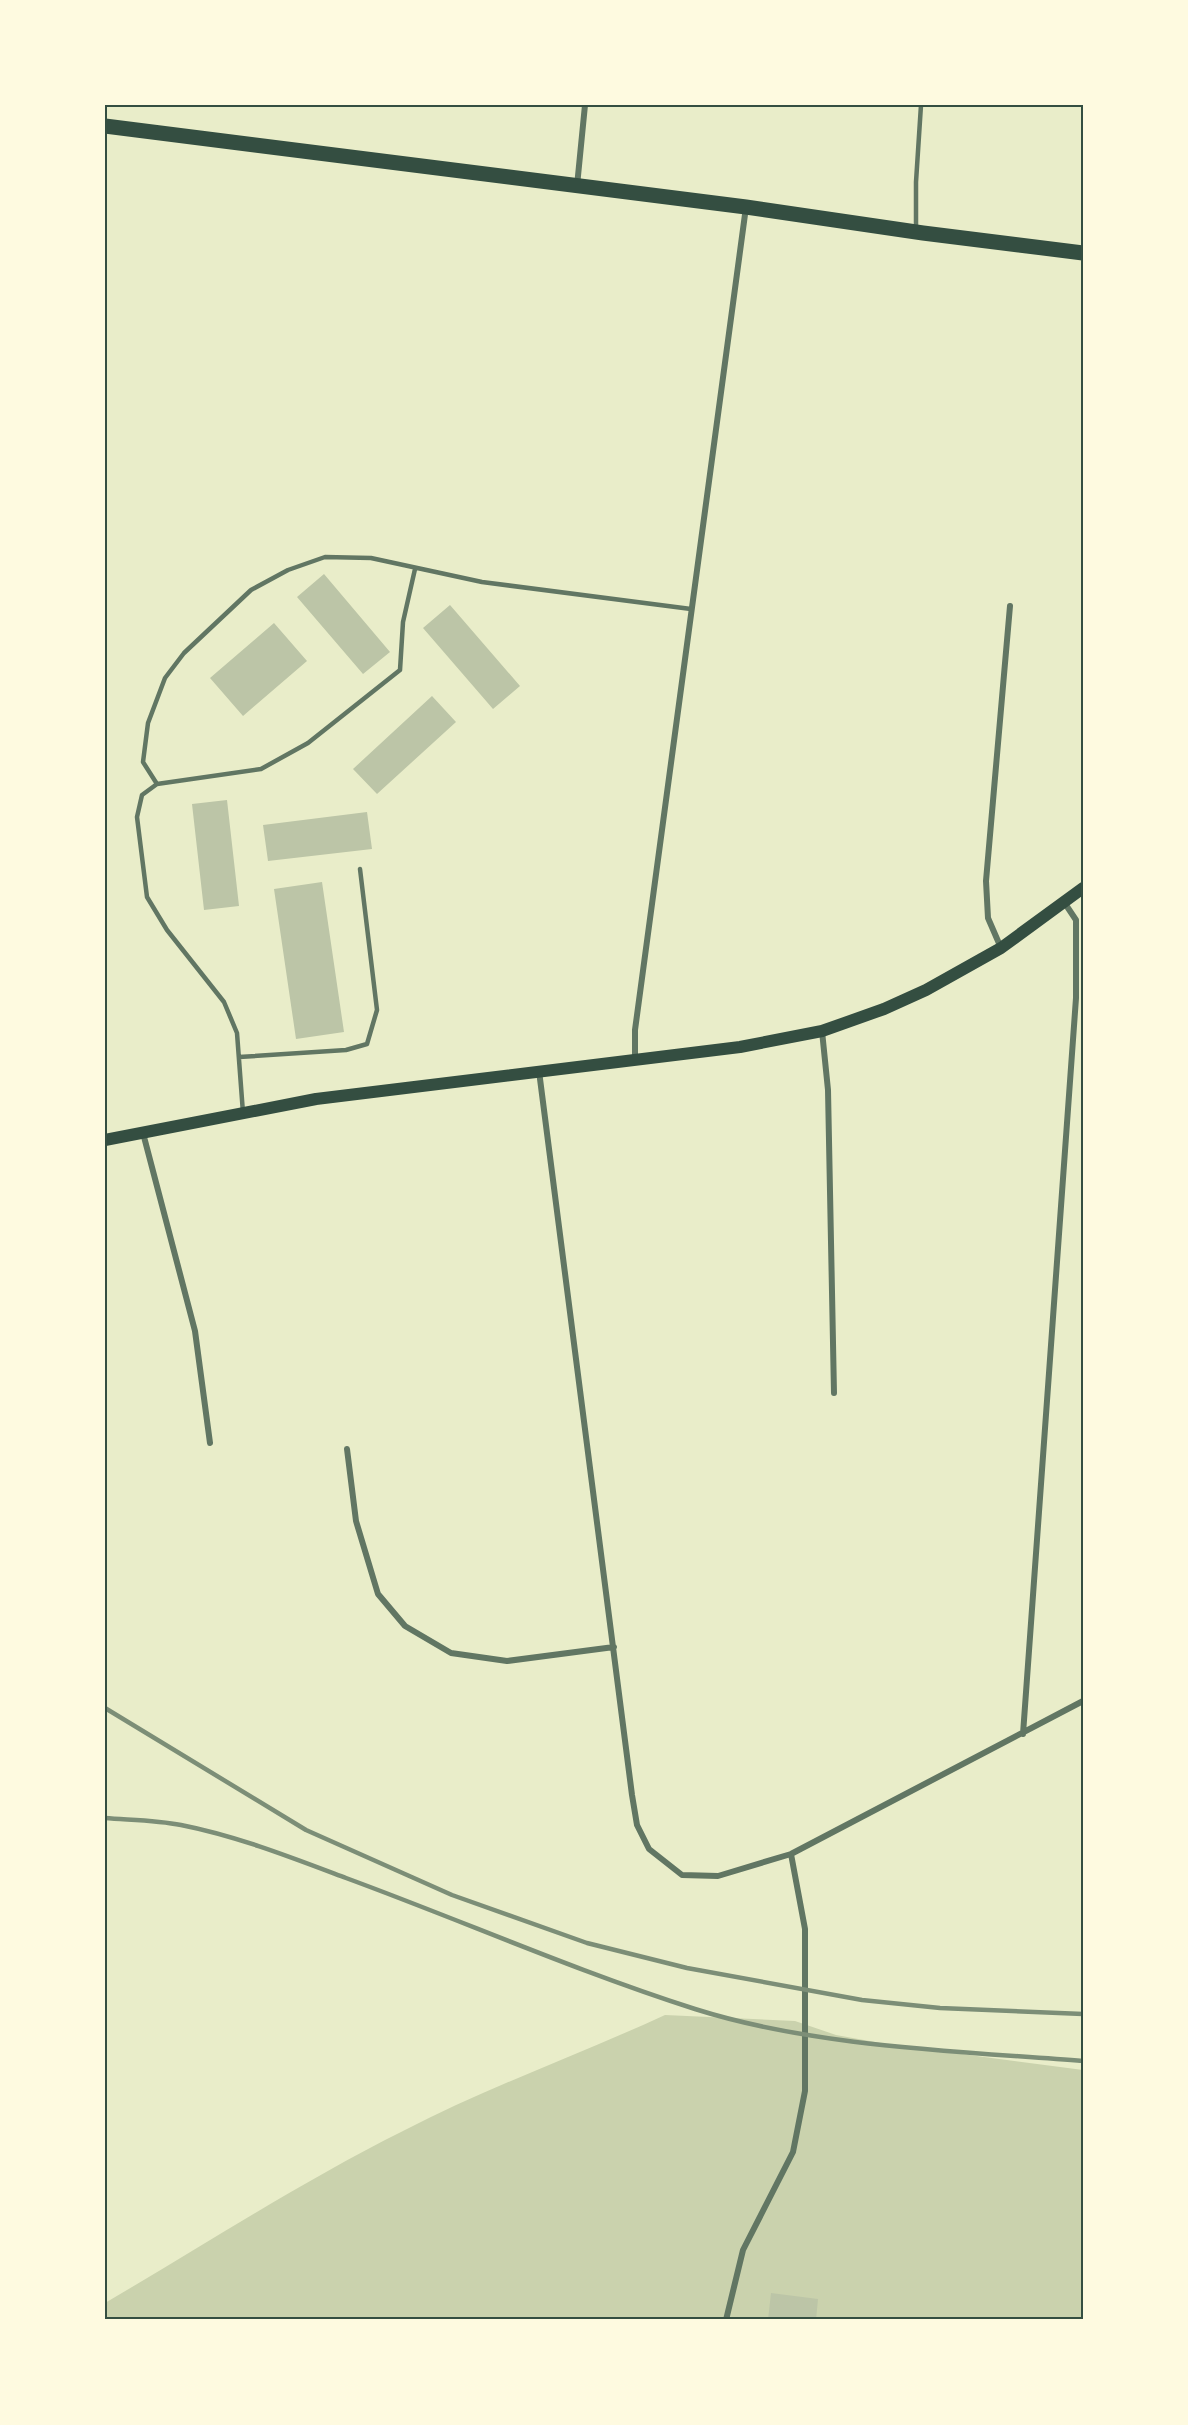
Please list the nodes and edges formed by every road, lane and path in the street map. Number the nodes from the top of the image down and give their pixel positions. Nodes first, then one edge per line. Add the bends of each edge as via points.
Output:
1 (585, 105) edge
2 (921, 105) edge
3 (105, 126) edge
4 (577, 187) junction
5 (746, 207) junction
6 (916, 232) junction
7 (1083, 253) edge
8 (415, 569) junction
9 (1010, 606) dead end
10 (691, 609) junction
11 (157, 784) junction
12 (360, 869) dead end
13 (1083, 888) edge
14 (1064, 902) junction
15 (1001, 948) junction
16 (1080, 999) edge
17 (822, 1031) junction
18 (239, 1057) junction
19 (635, 1060) junction
20 (539, 1071) junction
21 (243, 1113) junction
22 (143, 1133) junction
23 (105, 1140) edge
24 (834, 1393) dead end
25 (210, 1443) dead end
26 (347, 1449) dead end
27 (614, 1647) junction
28 (1083, 1701) edge
29 (1023, 1734) junction
30 (791, 1854) junction
31 (726, 2320) edge

1 - 4 street
2 - 6 lane
3 - 4 main road
4 - 5 main road
5 - 6 main road
5 - 10 street
6 - 7 main road
8 - 10 lane via 482,582
8 - 11 lane via 403,622 400,670 308,743 261,769
8 - 11 lane via 371,558 325,556 251,590 184,653 165,678 148,723 143,762
9 - 15 street via 986,881 988,918
10 - 19 street via 635,1030
11 - 18 lane via 142,795 137,817 147,897 167,930 224,1002 237,1032
12 - 18 lane via 377,1010 367,1044 346,1050
13 - 14 main road
14 - 15 main road
14 - 16 street via 1076,920
15 - 17 main road via 926,990
16 - 29 street
17 - 19 main road via 740,1047
17 - 24 street via 828,1090
18 - 21 lane
19 - 20 main road
20 - 21 main road via 316,1099
20 - 27 street
21 - 22 main road
22 - 23 main road
22 - 25 street via 195,1331
26 - 27 street via 356,1521 378,1594 405,1626 451,1653 507,1661
27 - 30 street via 637,1825 649,1849 682,1875 718,1876
28 - 29 street
29 - 30 street
30 - 31 street via 805,1929 805,2091 792,2152 743,2250

